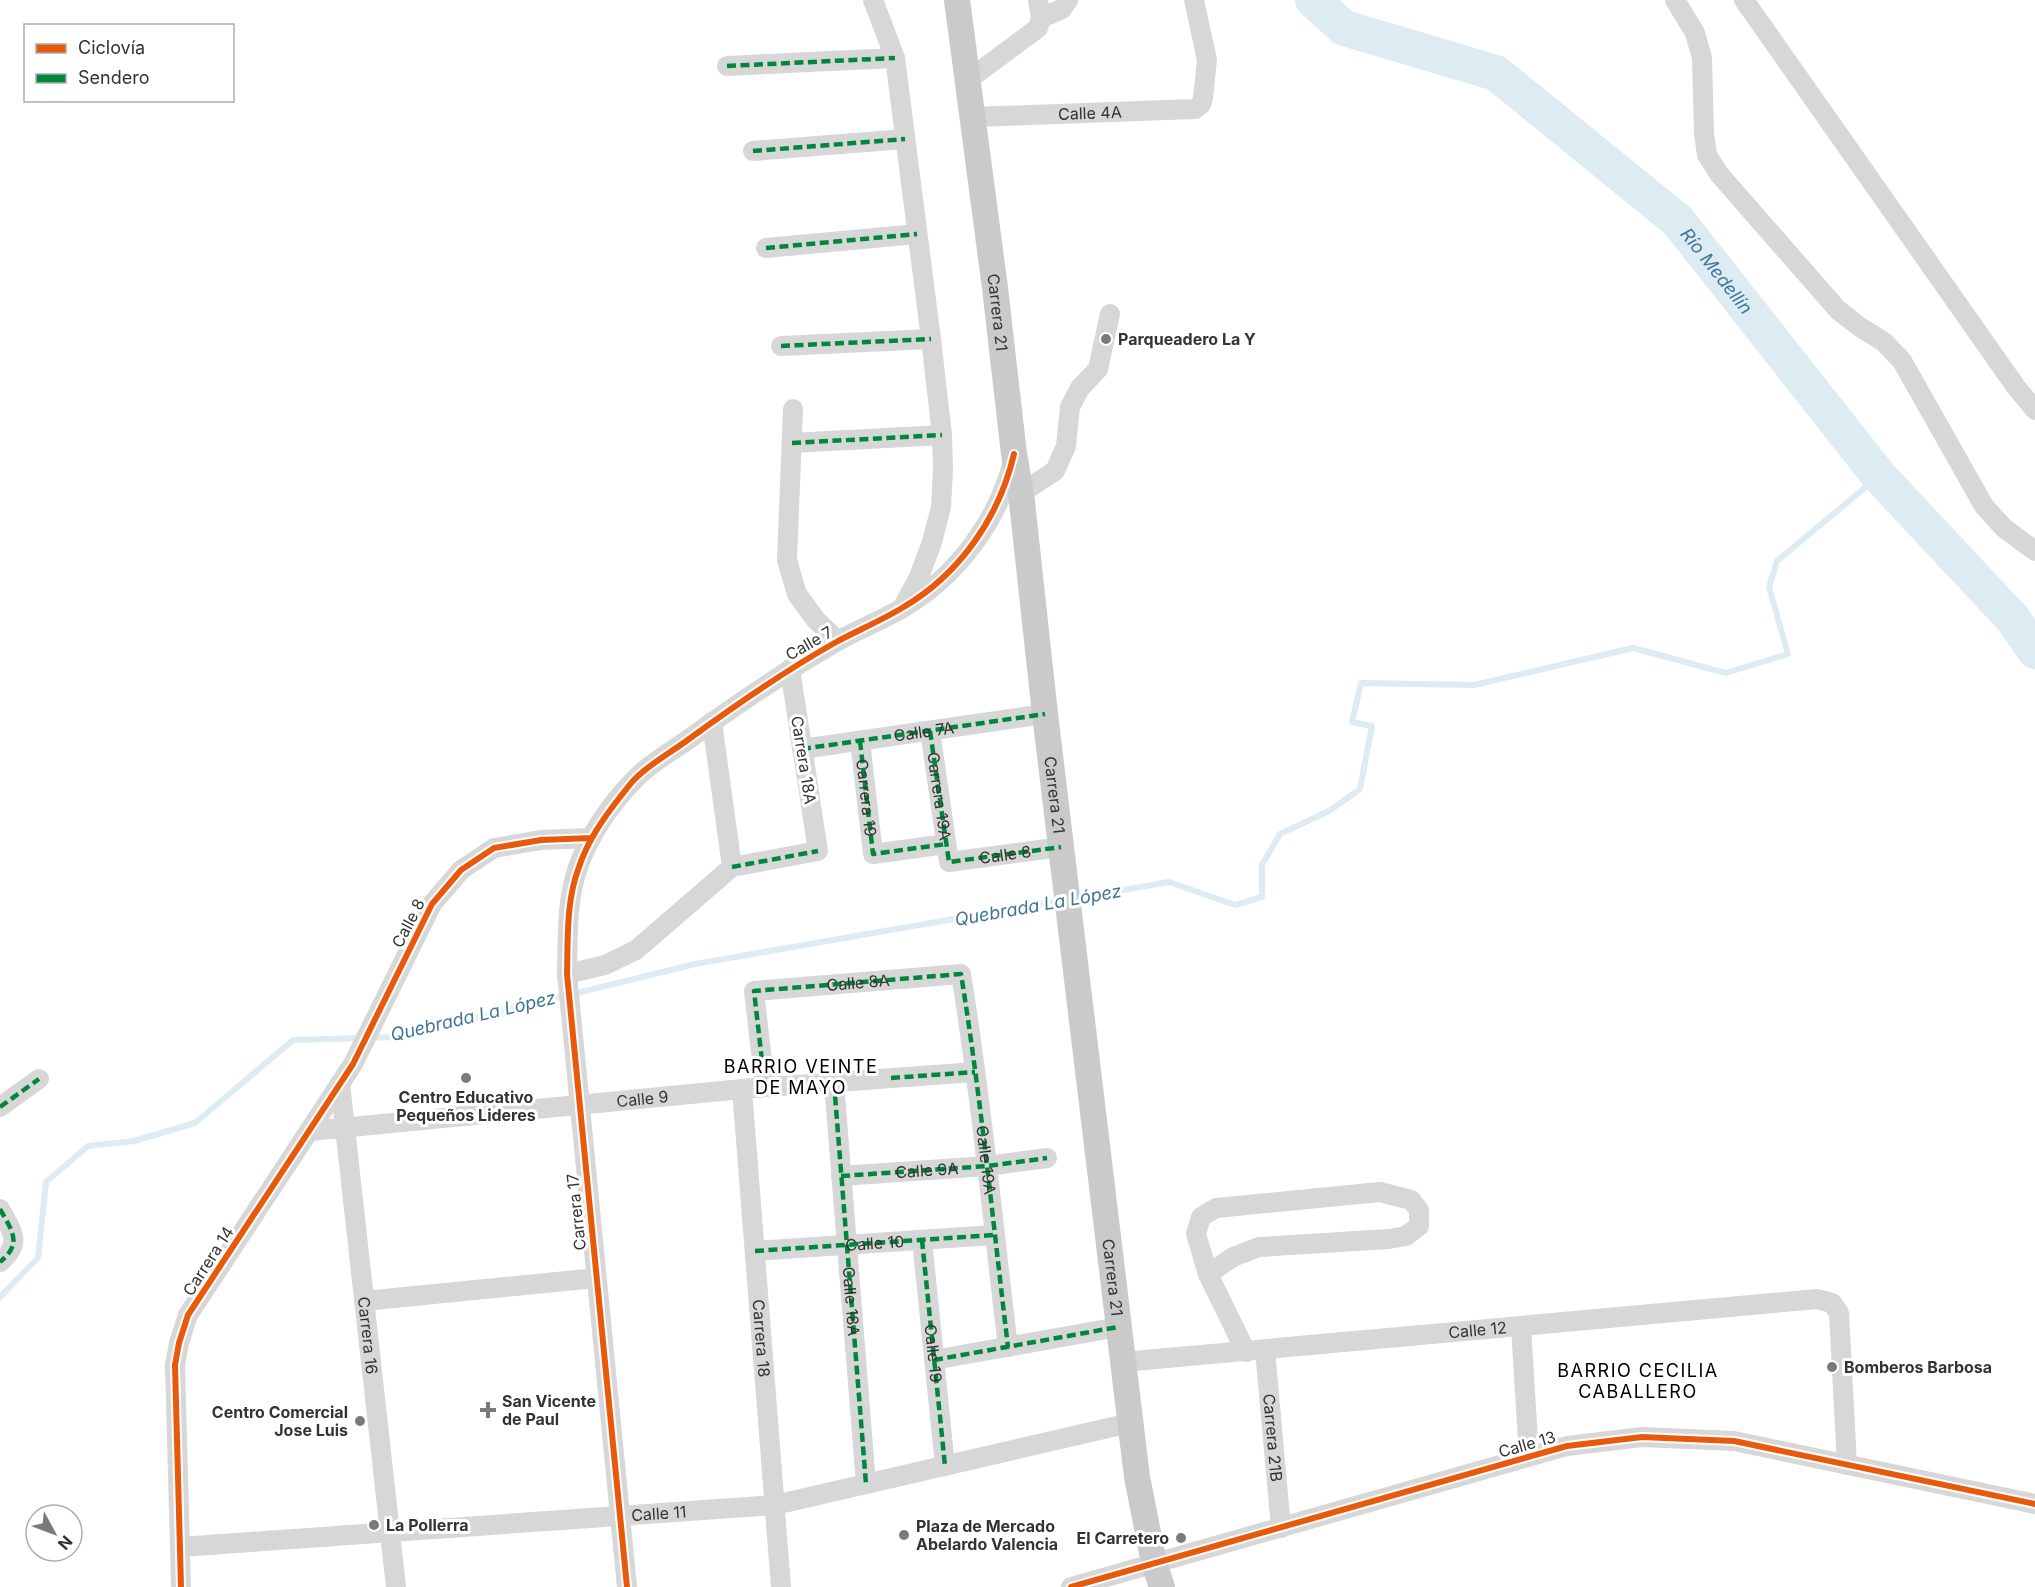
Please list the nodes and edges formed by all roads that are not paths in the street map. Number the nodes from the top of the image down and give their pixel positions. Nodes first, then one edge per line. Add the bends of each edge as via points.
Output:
1 (873, 0) edge
2 (957, 0) edge
3 (1068, 0) edge
4 (1194, 0) edge
5 (1675, 0) edge
6 (1744, 0) edge
7 (1040, 9) edge
8 (895, 58) junction
9 (727, 66) dead end
10 (968, 80) junction
11 (973, 117) junction
12 (905, 139) junction
13 (753, 152) dead end
14 (918, 234) junction
15 (766, 248) dead end
16 (1110, 314) dead end
17 (931, 339) junction
18 (781, 346) dead end
19 (793, 410) dead end
20 (2035, 410) edge
21 (942, 435) junction
22 (792, 443) junction
23 (1014, 454) junction
24 (1021, 493) junction
25 (2035, 551) edge
26 (902, 609) junction
27 (838, 641) junction
28 (790, 669) junction
29 (1045, 714) junction
30 (712, 722) junction
31 (930, 730) junction
32 (861, 741) junction
33 (802, 749) junction
34 (591, 838) junction
35 (1061, 847) junction
36 (947, 853) junction
37 (873, 854) joint
38 (732, 867) junction
39 (961, 974) joint
40 (567, 979) junction
41 (975, 1072) junction
42 (39, 1079) dead end
43 (340, 1083) junction
44 (834, 1083) junction
45 (765, 1087) junction
46 (742, 1089) junction
47 (579, 1105) junction
48 (0, 1107) edge
49 (345, 1127) junction
50 (310, 1131) junction
51 (1047, 1158) dead end
52 (987, 1166) junction
53 (841, 1176) junction
54 (0, 1209) edge
55 (994, 1235) junction
56 (922, 1240) junction
57 (847, 1245) junction
58 (755, 1251) junction
59 (6, 1255) edge
60 (1208, 1274) junction
61 (596, 1278) junction
62 (364, 1301) junction
63 (1118, 1327) junction
64 (1521, 1327) junction
65 (1008, 1347) junction
66 (1255, 1351) junction
67 (934, 1360) junction
68 (1123, 1362) junction
69 (1130, 1423) junction
70 (1529, 1457) junction
71 (1847, 1465) junction
72 (945, 1466) junction
73 (866, 1484) junction
74 (2035, 1504) edge
75 (775, 1505) junction
76 (621, 1517) junction
77 (1281, 1527) junction
78 (390, 1531) junction
79 (180, 1547) junction
80 (1158, 1575) edge
81 (181, 1587) edge
82 (396, 1587) edge
83 (627, 1587) edge
84 (781, 1587) edge
85 (1071, 1587) edge

1 - 8 street
2 - 10 main road, Carrera 21
3 - 7 street via 1062,9
4 - 11 street, Calle 4A via 1207,60 1203,98 1195,109
5 - 25 street via 1695,33 1702,58 1704,134 1707,154 1719,174 1838,310 1884,342 1902,361 1984,506 2004,528
6 - 20 street
7 - 10 street via 1038,28
8 - 9 street
8 - 12 street
10 - 11 main road, Carrera 21
11 - 23 main road, Carrera 21
12 - 13 street
12 - 14 street
14 - 15 street
14 - 17 street
16 - 24 street via 1098,369 1080,388 1070,407 1066,446 1055,471
17 - 18 street
17 - 21 street
19 - 22 street
21 - 22 street
21 - 26 street via 944,470 932,542
22 - 27 street via 787,560 797,594
23 - 24 main road, Carrera 21
23 - 26 street, Calle 7 via 995,510 976,542 950,572
24 - 29 main road, Carrera 21
26 - 27 street, Calle 7
27 - 28 street, Calle 7
28 - 30 street, Calle 7
28 - 33 street, Carrera 18A
29 - 31 street, Calle 7A
29 - 35 main road, Carrera 21
30 - 34 street, Calle 7 via 638,776 600,821
30 - 38 street
31 - 32 street, Calle 7A
31 - 36 street, Carrera 19A
32 - 33 street, Calle 7A
32 - 37 street, Carrera 19
33 - 38 street, Carrera 18A via 818,851
34 - 40 street, Carrera 17 via 569,900
34 - 43 street, Calle 8 via 541,840 494,848 461,870 432,904 354,1064
35 - 36 street, Calle 8
35 - 63 main road, Carrera 21
36 - 37 street, Calle 8
38 - 40 street via 636,950
39 - 41 street, Calle 19A
39 - 45 street, Calle 8A via 754,991
40 - 47 street, Carrera 17
41 - 44 street, Calle 9
41 - 52 street, Calle 19A
42 - 48 street
43 - 49 street, Carrera 16
43 - 50 street, Carrera 14
44 - 45 street, Calle 9
44 - 53 street, Calle 18A
45 - 46 street, Calle 9
46 - 47 street, Calle 9
46 - 58 street, Carrera 18
47 - 49 street, Calle 9
47 - 61 street, Carrera 17
49 - 50 street, Calle 9
49 - 62 street, Carrera 16
50 - 79 street, Carrera 14 via 188,1315 179,1343 175,1365
51 - 52 street, Calle 9A
52 - 53 street, Calle 9A
52 - 55 street, Calle 19A
53 - 57 street, Calle 18A
54 - 59 street via 14,1242
55 - 56 street, Calle 10
55 - 65 street, Calle 19A
56 - 57 street, Calle 10
56 - 67 street, Calle 19
57 - 58 street, Calle 10
57 - 73 street, Calle 18A
58 - 75 street, Carrera 18
60 - 60 street via 1196,1234 1201,1216 1216,1208 1380,1192 1411,1200 1419,1210 1419,1226 1406,1236 1259,1247 1233,1257
60 - 66 street
61 - 62 street
61 - 76 street, Carrera 17
62 - 78 street, Carrera 16
63 - 65 street
63 - 68 main road, Carrera 21
64 - 66 street, Calle 12
64 - 70 street
64 - 71 street, Calle 12 via 1817,1299 1832,1303 1839,1314
65 - 67 street
66 - 68 street, Calle 12
66 - 77 street, Carrera 21B
67 - 72 street, Calle 19
68 - 69 main road, Carrera 21
69 - 72 street, Calle 11
69 - 80 main road, Carrera 21
70 - 71 street, Calle 13 via 1567,1446 1642,1437 1734,1441
70 - 77 street, Calle 13
71 - 74 street, Calle 13
72 - 73 street, Calle 11
73 - 75 street, Calle 11
75 - 76 street, Calle 11
75 - 84 street, Carrera 18
76 - 78 street, Calle 11
76 - 83 street, Carrera 17
77 - 80 street, Calle 13
78 - 79 street, Calle 11
78 - 82 street, Carrera 16
79 - 81 street, Carrera 14
80 - 85 street, Calle 13

